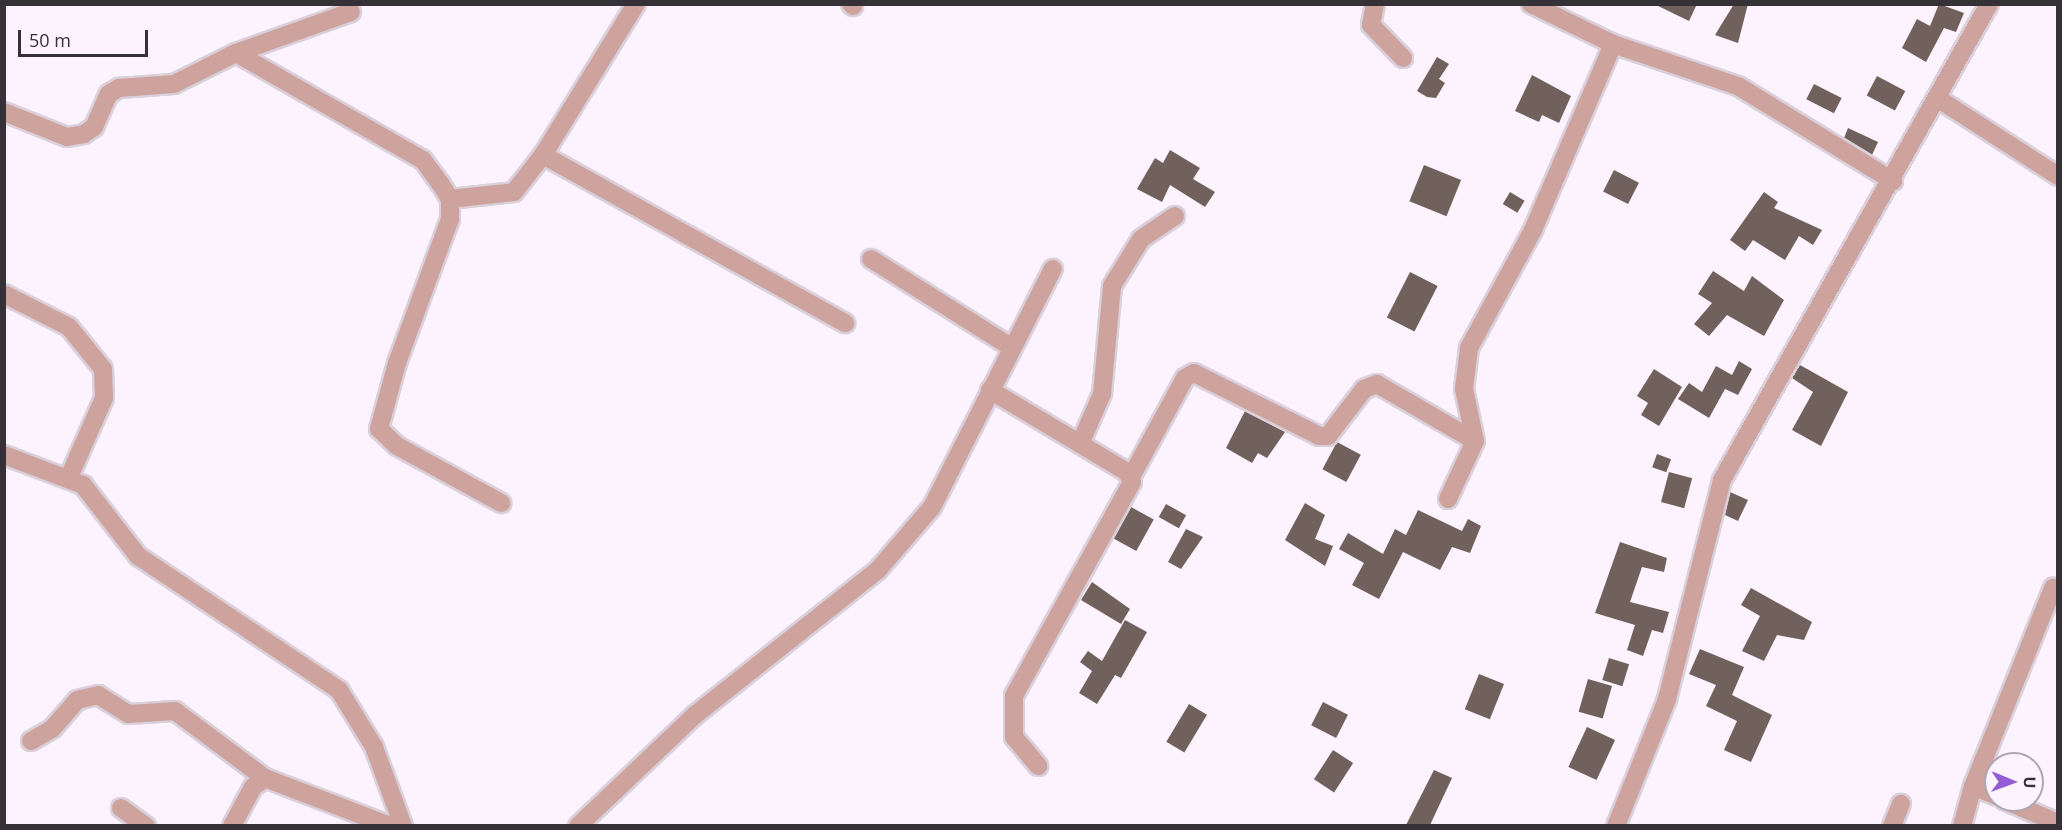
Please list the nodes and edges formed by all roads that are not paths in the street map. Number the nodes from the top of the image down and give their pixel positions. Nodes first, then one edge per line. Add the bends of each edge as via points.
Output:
1 (636, 4) edge
2 (1375, 4) edge
3 (1531, 4) edge
4 (1989, 4) edge
5 (351, 12) dead end
6 (1613, 44) junction
7 (236, 52) junction
8 (1403, 58) dead end
9 (1937, 98) junction
10 (4, 112) edge
11 (543, 155) junction
12 (2058, 176) edge
13 (1893, 181) junction
14 (450, 200) junction
15 (1175, 216) dead end
16 (871, 259) dead end
17 (1053, 270) dead end
18 (4, 294) edge
19 (845, 323) dead end
20 (1011, 347) junction
21 (990, 390) junction
22 (1475, 441) junction
23 (1080, 444) junction
24 (4, 455) edge
25 (69, 477) junction
26 (1131, 477) junction
27 (1448, 499) dead end
28 (501, 502) dead end
29 (2053, 588) dead end
30 (31, 741) dead end
31 (1038, 766) dead end
32 (265, 778) junction
33 (1973, 786) junction
34 (1984, 791) edge
35 (1901, 804) dead end
36 (121, 808) dead end
37 (2032, 812) edge
38 (2058, 823) edge
39 (146, 825) edge
40 (232, 825) edge
41 (391, 825) edge
42 (578, 825) edge
43 (1616, 825) edge
44 (1892, 825) edge
45 (1962, 825) edge

1 - 11 street
2 - 8 street via 1371,25
3 - 6 street
4 - 9 street
5 - 7 street
6 - 13 street via 1738,86
6 - 22 street via 1533,230 1470,348 1464,389
7 - 10 street via 174,84 119,88 109,94 94,127 84,134 67,137
7 - 14 street via 423,160
9 - 12 street
9 - 13 street
11 - 14 street via 508,195 476,192
11 - 19 street
13 - 43 street via 1722,480 1667,699
14 - 28 street via 450,219 397,363 378,429 397,446
15 - 23 street via 1141,239 1112,286 1102,394
16 - 20 street
17 - 20 street
18 - 25 street via 69,327 104,369 104,398
20 - 21 street
21 - 23 street
21 - 42 street via 932,507 877,571 695,715
22 - 26 street via 1377,384 1364,389 1328,436 1318,436 1194,373 1185,378
22 - 27 street
23 - 26 street
24 - 25 street
25 - 41 street via 97,500 138,556 339,690 374,747
26 - 31 street via 1132,487 1014,696 1014,737
29 - 33 street
30 - 32 street via 52,729 77,700 98,695 129,714 175,711
32 - 40 street via 253,788
32 - 41 street
33 - 34 street
33 - 45 street
35 - 44 street
36 - 39 street
37 - 38 street

